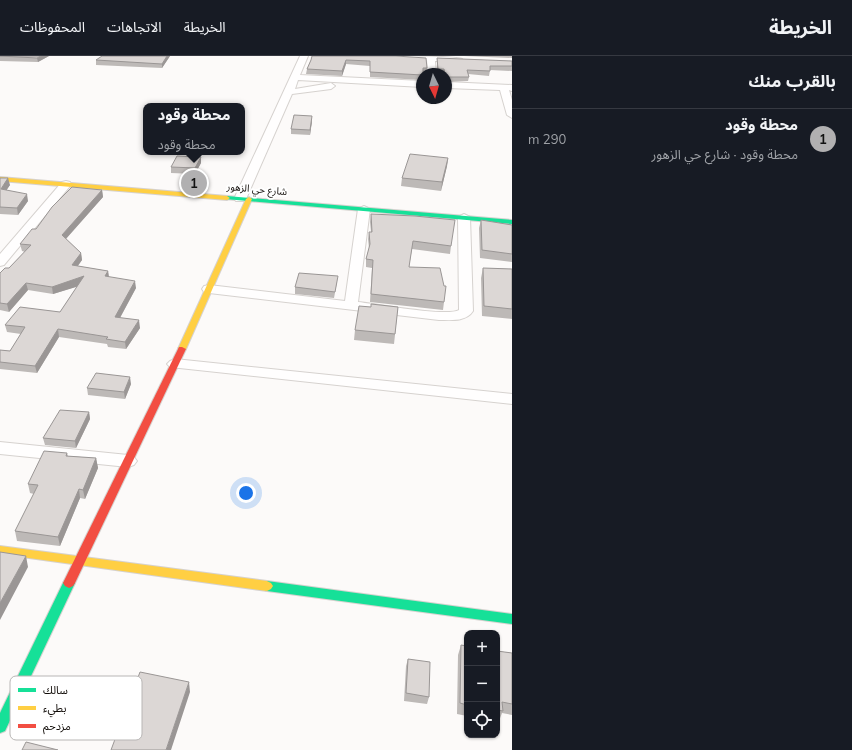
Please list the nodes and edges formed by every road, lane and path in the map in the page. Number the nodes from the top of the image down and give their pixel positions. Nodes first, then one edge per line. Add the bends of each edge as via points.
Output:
1 (295, 56) edge
2 (304, 56) edge
3 (380, 56) edge
4 (431, 57) edge
5 (468, 60) edge
6 (432, 68) edge
7 (296, 77) junction
8 (367, 81) junction
9 (416, 84) edge
10 (452, 85) edge
11 (508, 88) edge
12 (289, 92) junction
13 (512, 114) edge
14 (0, 178) edge
15 (66, 184) junction
16 (244, 199) junction
17 (364, 209) junction
18 (464, 218) junction
19 (512, 222) edge
20 (0, 262) edge
21 (209, 290) junction
22 (351, 306) junction
23 (176, 364) junction
24 (512, 399) edge
25 (0, 448) edge
26 (128, 461) junction
27 (0, 550) edge
28 (80, 561) junction
29 (512, 619) edge
30 (25, 676) edge
31 (10, 707) edge
32 (0, 728) edge

1 - 2 street
2 - 7 street
3 - 4 street
4 - 5 street
4 - 6 street
7 - 8 street
7 - 12 street
8 - 9 street
8 - 12 street
10 - 11 street
11 - 13 street
12 - 16 street
14 - 15 street, شارع حي الزهور
15 - 16 street, شارع حي الزهور
15 - 20 street
16 - 17 street, شارع حي الزهور
16 - 21 street
17 - 18 street, شارع حي الزهور
17 - 22 street
18 - 19 street, شارع حي الزهور
18 - 22 street via 466,310 462,314 439,316
21 - 22 street
21 - 23 street
23 - 24 street
23 - 26 street
25 - 26 street
26 - 28 street
27 - 28 street
28 - 29 street
28 - 30 street
31 - 32 street

